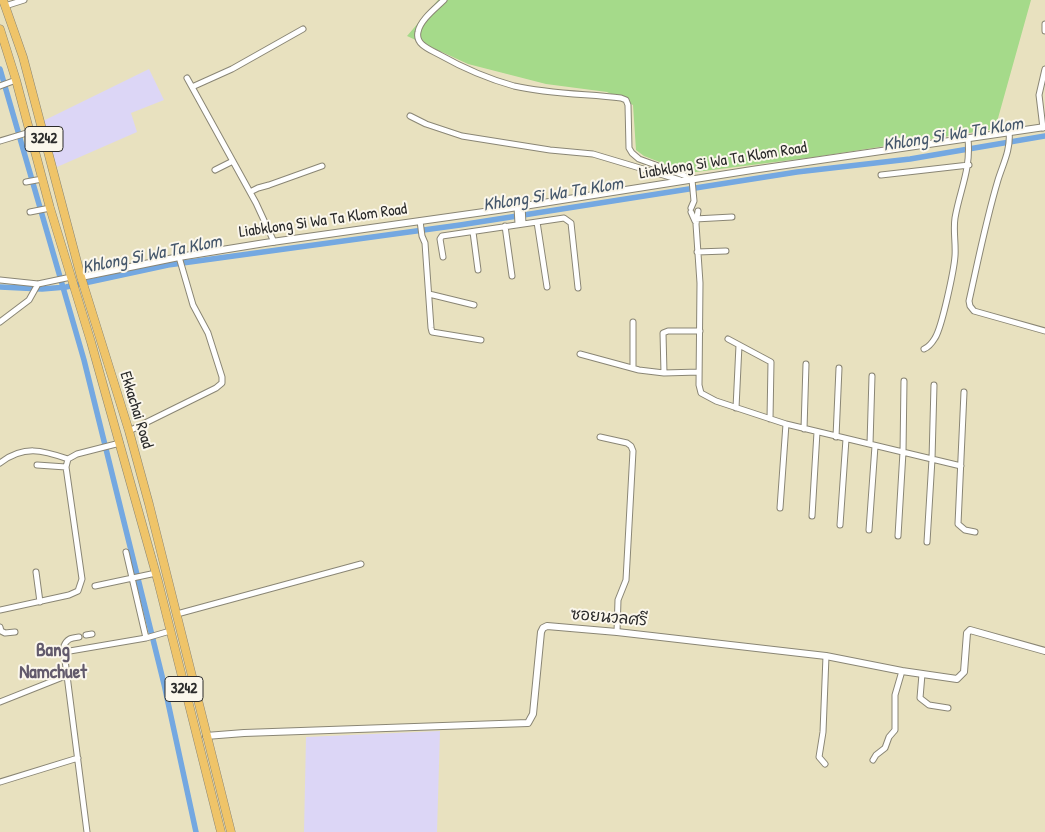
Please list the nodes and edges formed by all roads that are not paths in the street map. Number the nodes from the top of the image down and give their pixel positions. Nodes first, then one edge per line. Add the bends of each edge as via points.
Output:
1 (24, 0) edge
2 (444, 0) edge
3 (4, 3) edge
4 (1045, 24) edge
5 (0, 29) edge
6 (303, 29) dead end
7 (1045, 32) edge
8 (1045, 69) edge
9 (187, 78) dead end
10 (13, 81) junction
11 (1, 86) edge
12 (192, 87) junction
13 (410, 116) dead end
14 (1044, 128) edge
15 (30, 132) junction
16 (1009, 135) junction
17 (0, 141) edge
18 (968, 142) junction
19 (233, 161) junction
20 (968, 165) junction
21 (322, 166) dead end
22 (215, 170) dead end
23 (881, 175) dead end
24 (42, 179) junction
25 (693, 179) junction
26 (29, 181) dead end
27 (683, 181) junction
28 (250, 192) junction
29 (46, 208) junction
30 (520, 209) junction
31 (33, 212) dead end
32 (732, 217) dead end
33 (521, 221) junction
34 (696, 221) junction
35 (537, 222) junction
36 (421, 224) junction
37 (505, 226) junction
38 (473, 232) junction
39 (274, 242) junction
40 (726, 251) dead end
41 (697, 252) junction
42 (443, 257) dead end
43 (180, 259) junction
44 (478, 270) dead end
45 (512, 276) dead end
46 (70, 279) junction
47 (81, 279) junction
48 (0, 280) edge
49 (37, 285) junction
50 (547, 287) dead end
51 (578, 288) dead end
52 (429, 294) junction
53 (474, 306) dead end
54 (0, 322) edge
55 (633, 322) dead end
56 (700, 331) junction
57 (1045, 331) edge
58 (728, 339) dead end
59 (482, 340) dead end
60 (739, 345) junction
61 (924, 349) dead end
62 (580, 354) dead end
63 (806, 364) dead end
64 (633, 368) junction
65 (839, 368) dead end
66 (699, 372) junction
67 (664, 373) junction
68 (872, 376) dead end
69 (904, 381) dead end
70 (934, 385) dead end
71 (964, 392) dead end
72 (736, 408) junction
73 (770, 419) junction
74 (786, 424) junction
75 (804, 428) junction
76 (128, 431) junction
77 (817, 432) junction
78 (600, 436) dead end
79 (836, 436) junction
80 (846, 439) junction
81 (117, 443) junction
82 (872, 445) junction
83 (903, 452) junction
84 (932, 459) junction
85 (68, 460) junction
86 (0, 463) edge
87 (37, 465) dead end
88 (961, 466) junction
89 (66, 467) junction
90 (780, 508) dead end
91 (812, 516) dead end
92 (840, 524) dead end
93 (869, 530) dead end
94 (975, 532) dead end
95 (898, 536) dead end
96 (928, 542) dead end
97 (159, 543) junction
98 (148, 545) junction
99 (126, 552) dead end
100 (361, 564) dead end
101 (36, 572) dead end
102 (156, 573) junction
103 (133, 578) junction
104 (95, 586) dead end
105 (40, 602) junction
106 (0, 610) edge
107 (177, 614) junction
108 (0, 627) edge
109 (16, 632) dead end
110 (170, 632) junction
111 (616, 632) junction
112 (79, 637) dead end
113 (147, 637) junction
114 (66, 651) junction
115 (1045, 651) edge
116 (826, 656) junction
117 (902, 671) junction
118 (922, 674) junction
119 (68, 676) junction
120 (0, 702) edge
121 (948, 708) dead end
122 (206, 736) junction
123 (78, 758) junction
124 (873, 760) dead end
125 (825, 764) dead end
126 (0, 782) edge
127 (87, 832) edge
128 (221, 832) edge
129 (231, 832) edge

1 - 3 street
2 - 25 street via 420,25 420,43 453,63 492,79 538,90 626,100 632,154
3 - 47 main road, Ekkachai Road / 3242 via 24,57
4 - 7 street
5 - 10 main road, Ekkachai Road / 3242
6 - 12 street via 232,69
8 - 14 street via 1040,95
9 - 12 street
10 - 11 street
10 - 15 main road, Ekkachai Road / 3242
12 - 19 street
13 - 27 street via 462,136 593,154
14 - 16 street, Liabklong Si Wa Ta Klom Road
15 - 17 street
15 - 24 main road, Ekkachai Road / 3242
16 - 18 street, Liabklong Si Wa Ta Klom Road
16 - 57 street via 1010,146 998,180 969,301 974,311
18 - 20 street
18 - 25 street, Liabklong Si Wa Ta Klom Road
19 - 22 street
19 - 28 street
20 - 23 street
20 - 61 street via 955,218 955,257 941,320 935,338
21 - 28 street
24 - 26 street
24 - 29 main road, Ekkachai Road / 3242
25 - 27 street, Liabklong Si Wa Ta Klom Road
25 - 34 street
27 - 30 street, Liabklong Si Wa Ta Klom Road
28 - 39 street
29 - 31 street
29 - 46 main road, Ekkachai Road / 3242
30 - 33 street
30 - 36 street, Liabklong Si Wa Ta Klom Road
32 - 34 street
33 - 35 street
33 - 37 street
34 - 41 street
35 - 50 street
35 - 51 street via 564,218 570,224
36 - 39 street, Liabklong Si Wa Ta Klom Road
36 - 52 street
37 - 38 street
37 - 45 street
38 - 42 street via 442,236
38 - 44 street
39 - 43 street, Liabklong Si Wa Ta Klom Road
40 - 41 street
41 - 56 street
43 - 47 street, Liabklong Si Wa Ta Klom Road
43 - 76 street via 193,305 208,333 222,383
46 - 49 street
46 - 81 main road, Ekkachai Road / 3242
47 - 76 main road, Ekkachai Road / 3242
48 - 49 street
49 - 54 street via 33,295
52 - 53 street
52 - 59 street via 432,332
55 - 64 street
56 - 66 street
56 - 67 street via 668,331 663,334
58 - 60 street
60 - 72 street
60 - 73 street via 771,362
62 - 64 street
63 - 75 street
64 - 67 street
65 - 79 street
66 - 67 street
66 - 72 street via 701,393
68 - 82 street
69 - 83 street
70 - 84 street
71 - 88 street
72 - 73 street
73 - 74 street
74 - 75 street
74 - 90 street
75 - 77 street
76 - 97 main road, Ekkachai Road / 3242
77 - 79 street
77 - 91 street
78 - 111 street via 627,443 632,451 626,580 618,600
79 - 80 street
80 - 82 street
80 - 92 street
81 - 85 street via 77,454
81 - 98 main road, Ekkachai Road / 3242
82 - 83 street
82 - 93 street
83 - 84 street
83 - 95 street
84 - 88 street
84 - 96 street
85 - 86 street via 54,454 26,451
85 - 89 street
87 - 89 street
88 - 94 street via 958,524
89 - 105 street via 82,583 75,593
97 - 98 main road
97 - 107 main road, Ekkachai Road / 3242
98 - 102 main road, Ekkachai Road / 3242
99 - 103 street
100 - 107 street
101 - 105 street
102 - 103 street
102 - 110 main road, Ekkachai Road / 3242
103 - 104 street
103 - 113 street
105 - 106 street
107 - 122 main road, Ekkachai Road / 3242
108 - 109 street via 5,633
110 - 113 street
110 - 128 main road, Ekkachai Road / 3242
111 - 116 street, ซอยนวลศรี
111 - 122 street, ซอยนวลศรี via 543,628 533,714 528,723
112 - 114 street via 66,641
113 - 114 street
114 - 119 street
115 - 118 street, ซอยนวลศรี via 970,630 965,639 962,676 958,679
116 - 117 street, ซอยนวลศรี
116 - 125 street via 819,757
117 - 118 street, ซอยนวลศรี
117 - 124 street via 895,695 895,730 885,748
118 - 121 street via 919,694 922,702
119 - 120 street
119 - 123 street
122 - 129 main road, Ekkachai Road / 3242
123 - 126 street
123 - 127 street

